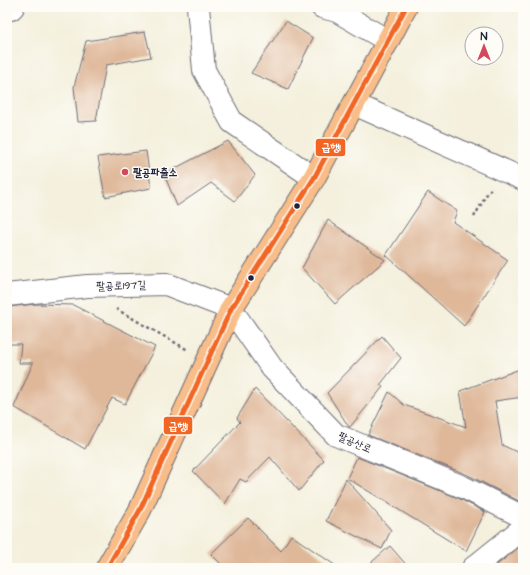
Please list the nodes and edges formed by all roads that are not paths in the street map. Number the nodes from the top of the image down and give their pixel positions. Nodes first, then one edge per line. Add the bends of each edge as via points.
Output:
1 (13, 7) edge
2 (198, 7) edge
3 (322, 7) edge
4 (406, 7) edge
5 (7, 8) edge
6 (388, 41) junction
7 (354, 104) junction
8 (517, 176) edge
9 (314, 178) junction
10 (7, 295) edge
11 (231, 309) junction
12 (523, 517) edge
13 (523, 528) edge
14 (107, 568) edge
15 (473, 568) edge

1 - 5 street
2 - 9 street via 204,70 232,122
3 - 6 street via 337,11
4 - 6 main road
6 - 7 main road
7 - 8 street
7 - 9 main road
9 - 11 main road
10 - 11 street, 팔공로197길 via 87,286 166,284
11 - 12 street, 팔공산로 via 272,368 336,435 463,488
11 - 14 main road via 140,510
13 - 15 street

